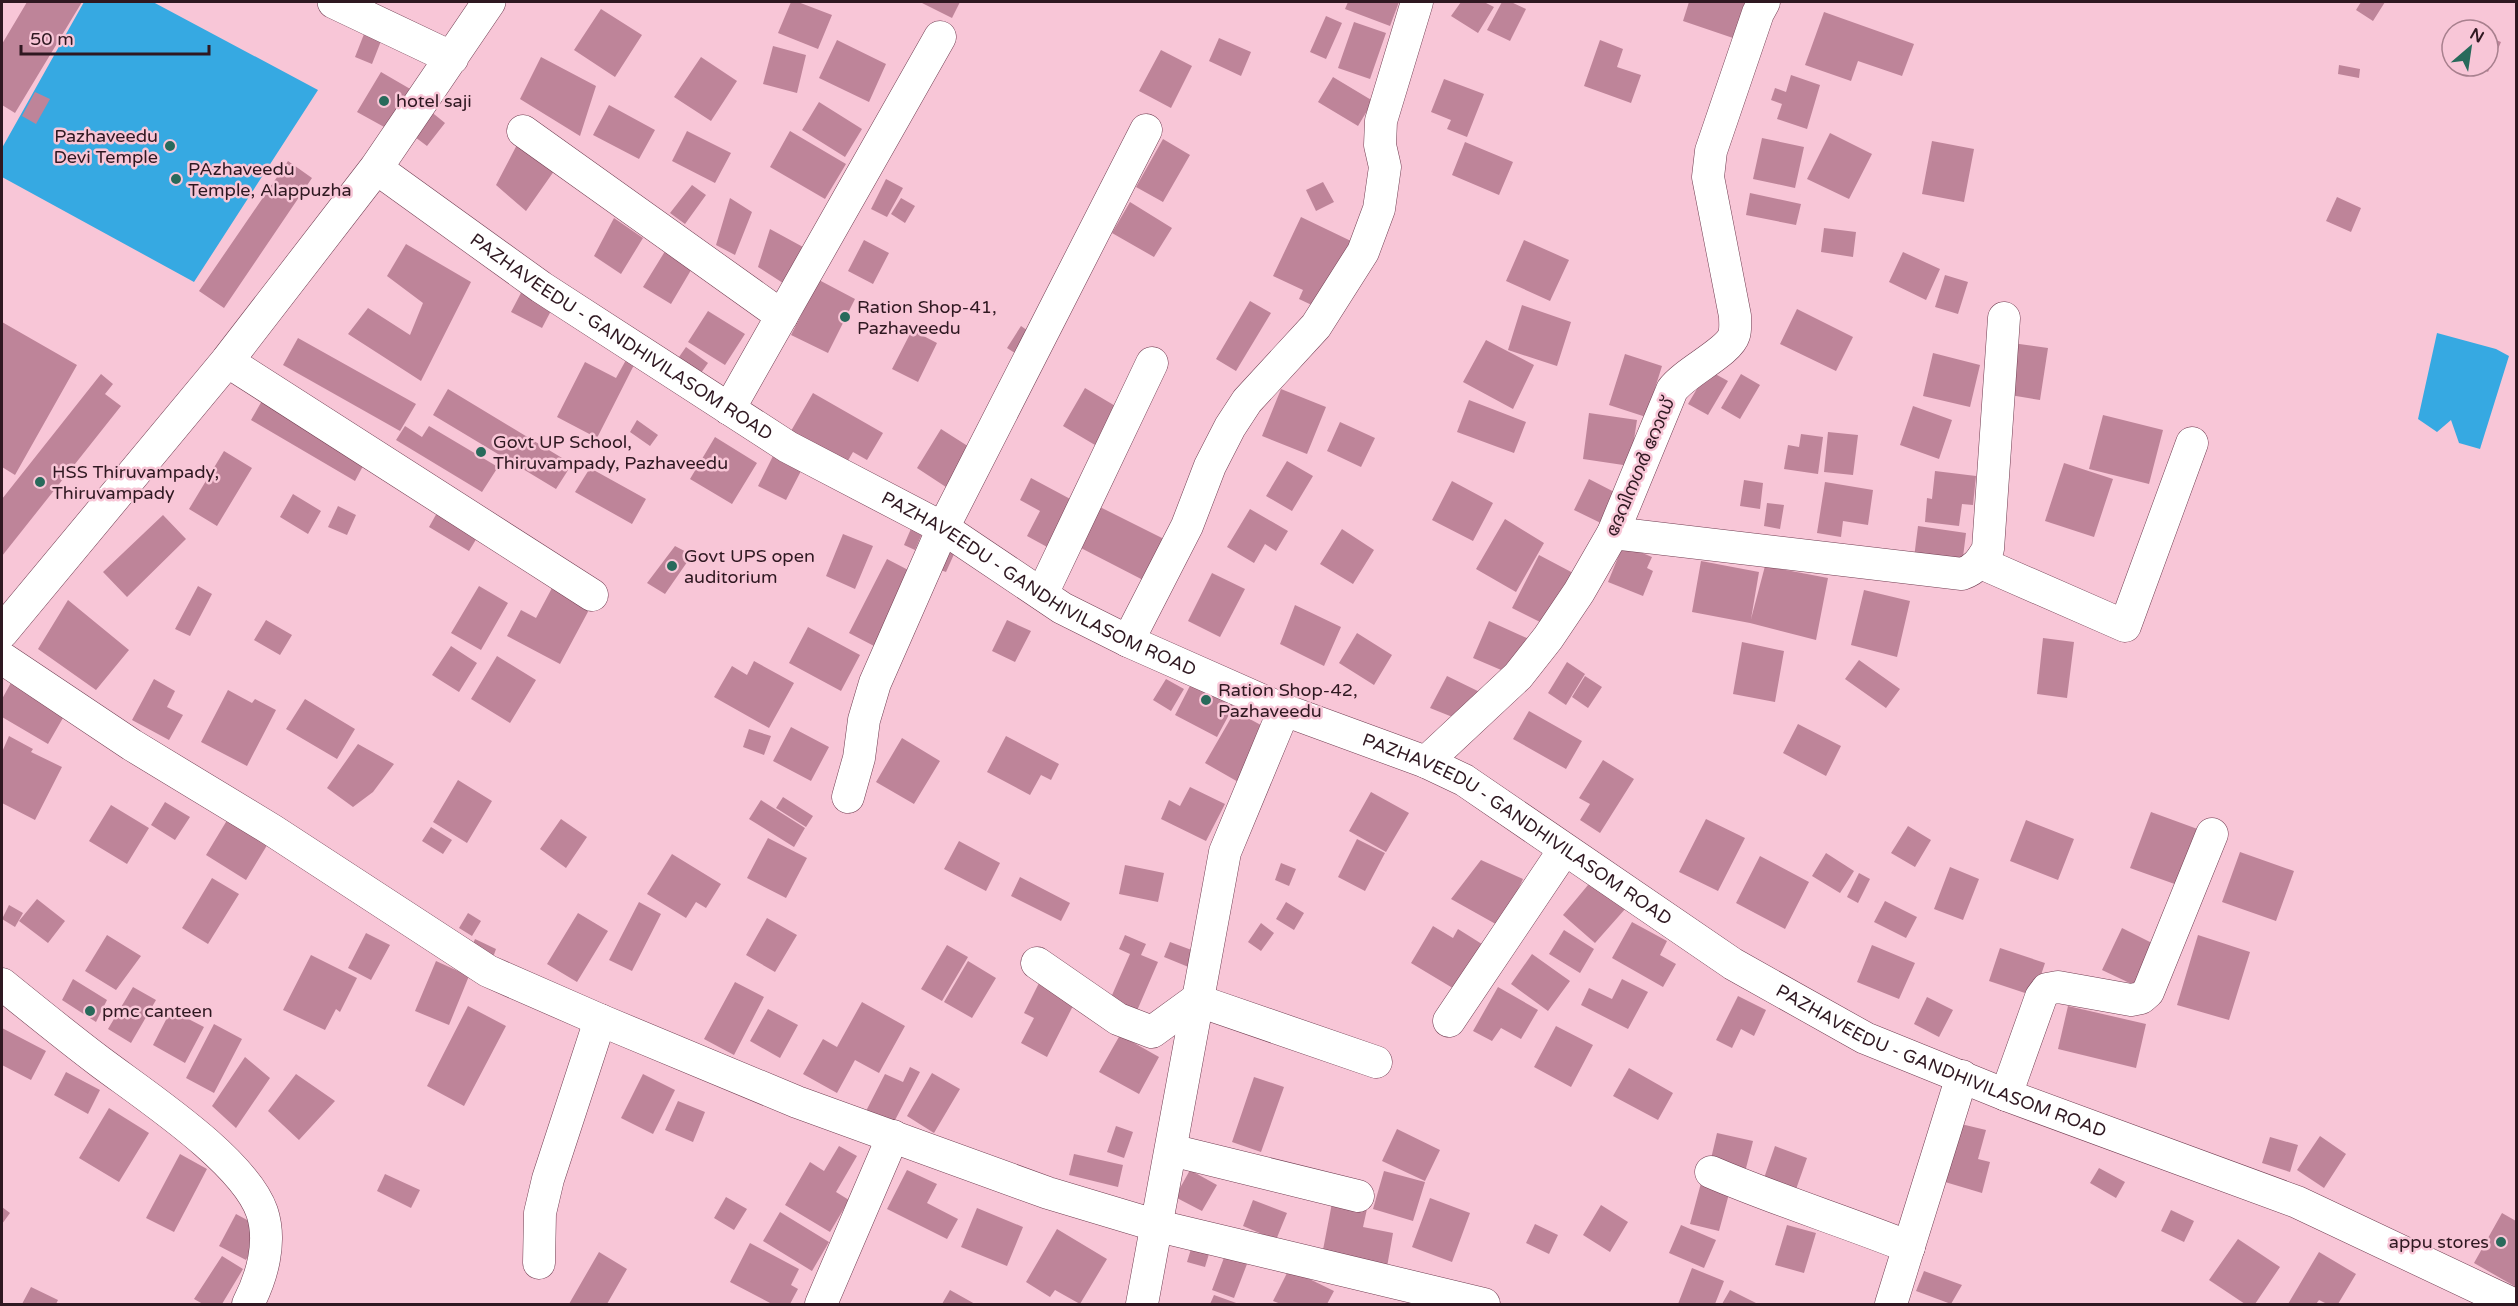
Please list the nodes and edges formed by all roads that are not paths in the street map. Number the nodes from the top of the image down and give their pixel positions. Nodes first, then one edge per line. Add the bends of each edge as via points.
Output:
1 (334, 2) edge
2 (489, 2) edge
3 (1417, 2) edge
4 (1764, 2) edge
5 (939, 37) dead end
6 (452, 58) junction
7 (1146, 130) dead end
8 (523, 131) dead end
9 (376, 168) junction
10 (782, 316) junction
11 (2004, 318) dead end
12 (227, 361) junction
13 (1152, 363) dead end
14 (729, 409) junction
15 (2192, 443) dead end
16 (943, 528) junction
17 (1613, 533) junction
18 (1981, 563) junction
19 (1042, 594) junction
20 (592, 595) dead end
21 (2, 632) edge
22 (1128, 641) junction
23 (2, 658) edge
24 (1284, 710) junction
25 (1426, 762) junction
26 (848, 797) dead end
27 (2212, 834) dead end
28 (1564, 850) junction
29 (1037, 963) dead end
30 (2, 984) edge
31 (1196, 1000) junction
32 (600, 1020) junction
33 (1449, 1021) dead end
34 (1376, 1062) dead end
35 (1962, 1076) junction
36 (2006, 1095) junction
37 (893, 1136) junction
38 (1171, 1150) junction
39 (1711, 1172) dead end
40 (1358, 1196) dead end
41 (1158, 1226) junction
42 (1909, 1247) junction
43 (539, 1263) dead end
44 (248, 1305) edge
45 (821, 1305) edge
46 (1142, 1305) edge
47 (1484, 1305) edge
48 (1891, 1305) edge
49 (2513, 1305) edge

1 - 6 main road
2 - 6 main road
3 - 22 street via 1381,121 1380,145 1385,167 1379,209 1363,252 1316,326 1247,400 1230,428 1210,466 1187,526
4 - 17 street, ദേവിനഗർ റോഡ് via 1712,151 1708,177 1735,316 1733,338 1672,390
5 - 10 street
6 - 9 main road
7 - 16 street
8 - 10 street
9 - 12 main road
9 - 14 street, PAZHAVEEDU - GANDHIVILASOM ROAD via 541,287
10 - 14 street
11 - 18 street via 1988,549
12 - 20 street
12 - 21 main road
13 - 19 street
14 - 16 street, PAZHAVEEDU - GANDHIVILASOM ROAD via 789,447
15 - 18 street via 2125,626
16 - 19 street, PAZHAVEEDU - GANDHIVILASOM ROAD
16 - 26 street via 875,683
17 - 18 street via 1962,573
17 - 25 street, ദേവിനഗർ റോഡ് via 1573,601 1526,666
19 - 22 street, PAZHAVEEDU - GANDHIVILASOM ROAD
22 - 24 street, PAZHAVEEDU - GANDHIVILASOM ROAD
23 - 32 street via 488,971
24 - 25 street, PAZHAVEEDU - GANDHIVILASOM ROAD
24 - 31 street via 1224,852
25 - 28 street, PAZHAVEEDU - GANDHIVILASOM ROAD via 1464,780
27 - 36 street via 2148,992 2131,1000 2058,987 2047,989
28 - 33 street
28 - 35 street, PAZHAVEEDU - GANDHIVILASOM ROAD via 1733,964 1865,1038
29 - 31 street via 1118,1019 1152,1032
30 - 44 street via 234,1168 261,1209 267,1230 260,1281
31 - 34 street
31 - 38 street
32 - 37 street via 797,1102
32 - 43 street via 548,1179 540,1213
35 - 36 street, PAZHAVEEDU - GANDHIVILASOM ROAD
35 - 42 street
36 - 49 street, PAZHAVEEDU - GANDHIVILASOM ROAD via 2297,1202
37 - 41 street via 1048,1193
37 - 45 street
38 - 40 street
38 - 41 street
39 - 42 street
41 - 46 street
41 - 47 street
42 - 48 street

